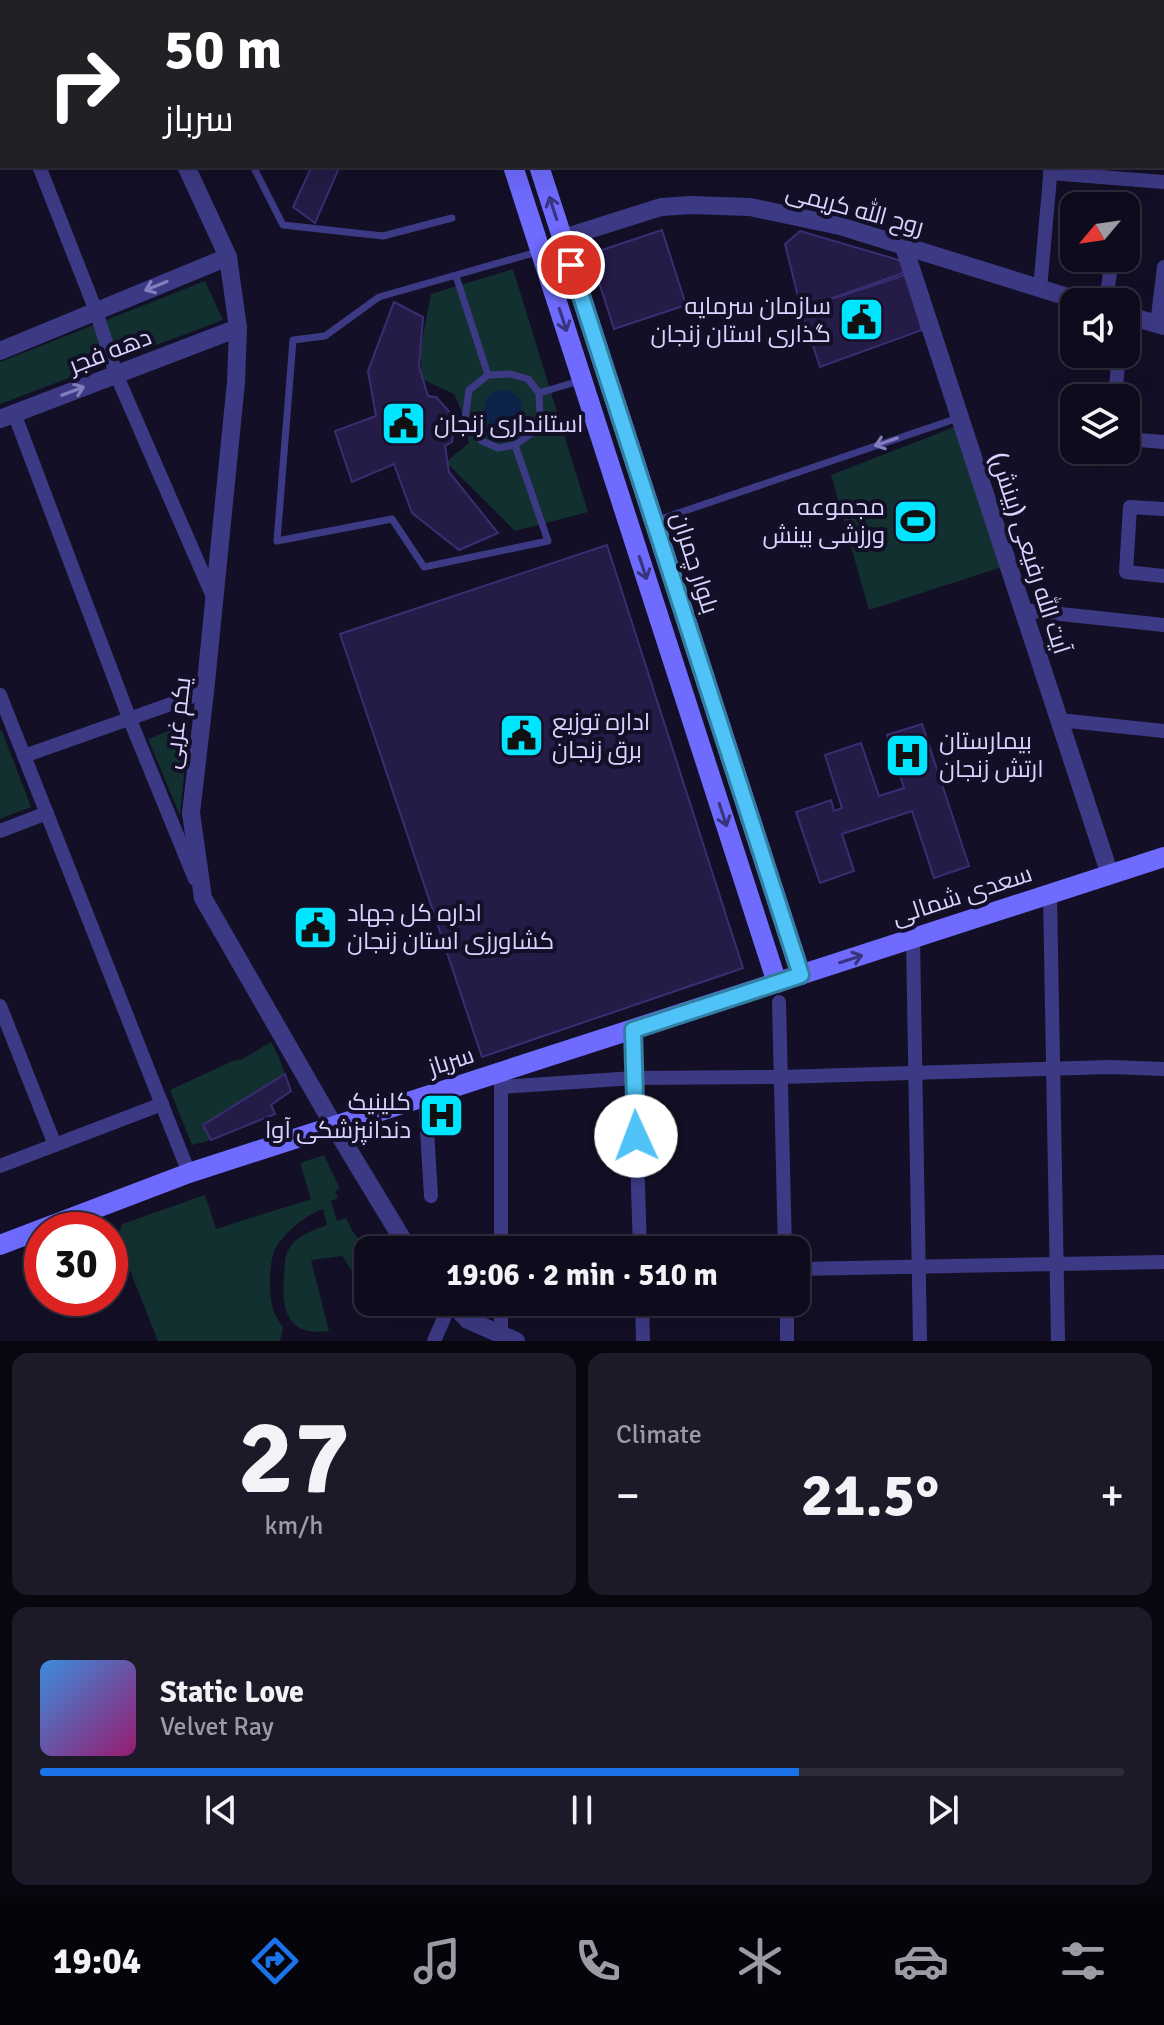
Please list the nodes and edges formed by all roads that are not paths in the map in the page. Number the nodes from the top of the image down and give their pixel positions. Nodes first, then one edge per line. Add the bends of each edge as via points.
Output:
1 (40, 168) edge
2 (187, 168) edge
3 (254, 168) edge
4 (514, 168) edge
5 (540, 168) edge
6 (1050, 170) edge
7 (1145, 173) edge
8 (1164, 182) edge
9 (452, 218) dead end
10 (563, 238) junction
11 (904, 247) junction
12 (540, 251) junction
13 (228, 257) junction
14 (1164, 267) edge
15 (456, 276) junction
16 (1040, 289) junction
17 (1060, 295) edge
18 (96, 311) junction
19 (1140, 319) edge
20 (1160, 325) edge
21 (238, 328) junction
22 (0, 351) edge
23 (116, 374) junction
24 (488, 375) junction
25 (582, 380) junction
26 (539, 393) junction
27 (7, 416) edge
28 (960, 417) junction
29 (1140, 440) edge
30 (1164, 442) edge
31 (515, 445) junction
32 (1164, 509) edge
33 (654, 521) junction
34 (630, 529) junction
35 (1164, 576) edge
36 (214, 600) junction
37 (1023, 610) junction
38 (1164, 625) edge
39 (205, 692) junction
40 (0, 695) edge
41 (4, 716) edge
42 (130, 720) junction
43 (1059, 720) junction
44 (1164, 731) edge
45 (24, 756) junction
46 (47, 813) junction
47 (0, 831) edge
48 (1164, 857) edge
49 (1110, 875) junction
50 (1050, 894) junction
51 (203, 898) junction
52 (786, 929) junction
53 (760, 931) junction
54 (913, 939) junction
55 (801, 975) junction
56 (778, 992) junction
57 (0, 1006) edge
58 (633, 1030) junction
59 (1053, 1069) junction
60 (1164, 1069) edge
61 (916, 1073) junction
62 (780, 1077) junction
63 (634, 1078) junction
64 (501, 1080) junction
65 (425, 1097) junction
66 (162, 1104) junction
67 (334, 1126) junction
68 (55, 1145) junction
69 (0, 1166) edge
70 (189, 1173) junction
71 (431, 1196) dead end
72 (401, 1236) edge
73 (501, 1236) edge
74 (640, 1236) edge
75 (785, 1236) edge
76 (2, 1243) edge
77 (1164, 1262) edge
78 (1056, 1264) junction
79 (918, 1267) junction
80 (810, 1269) edge
81 (445, 1316) edge
82 (464, 1316) edge
83 (504, 1316) edge
84 (642, 1316) edge
85 (787, 1316) edge
86 (509, 1338) edge
87 (434, 1341) edge
88 (643, 1341) edge
89 (787, 1341) edge
90 (920, 1341) edge
91 (1058, 1341) edge

1 - 18 street
2 - 13 street, یکم غربی
3 - 9 lane via 283,225 383,236
4 - 12 main road
10 -> 5 main road, بلوار چمران
6 - 7 street
6 - 16 street
7 - 8 street
10 - 11 street, روح الله کریمی via 661,207 691,205 750,207 840,226
10 - 33 main road, بلوار چمران
11 - 16 street, روح الله کریمی
11 - 28 street, آیت الله رفیعی (بینش)
12 - 15 lane
12 -> 25 main road
13 -> 18 street, دهه فجر
13 - 21 street, یکم غربی
14 - 20 street
15 - 24 lane
15 - 31 lane via 379,297 325,336 293,340 277,541 392,519 424,567 548,541
16 - 17 street, روح الله کریمی
18 - 22 street, دهه فجر
18 - 23 street
19 - 20 street
21 - 23 street, دهه فجر
21 - 36 street, یکم غربی
27 -> 23 street, دهه فجر
23 - 36 street
24 - 26 lane via 528,379
24 - 31 lane via 469,390 465,419 482,441 498,448
25 - 26 lane
25 - 34 main road
26 - 31 lane via 535,431
27 - 42 street
28 -> 33 lane
28 - 37 street, آیت الله رفیعی (بینش)
29 - 30 street
32 - 35 street via 1130,507 1126,572
33 - 34 main road
33 - 52 main road, بلوار چمران
34 -> 53 main road
36 - 39 street, یکم غربی
37 - 38 street
37 - 43 street, آیت الله رفیعی (بینش)
39 - 42 street
39 - 51 street, یکم غربی via 191,813
40 - 41 street
41 - 45 street
42 - 45 street
42 - 51 street
43 - 44 street
43 - 49 street, آیت الله رفیعی (بینش)
45 - 46 street
46 - 47 street
46 - 66 street
48 - 49 main road, سعدی شمالی
49 - 50 main road, سعدی شمالی
50 - 54 main road, سعدی شمالی
50 - 59 street
51 - 67 street, یکم غربی
52 - 53 main road via 774,938
52 - 55 main road, بلوار چمران
53 - 56 main road
55 -> 54 main road, سعدی شمالی
54 - 61 street
55 - 56 main road, سعدی شمالی
56 - 58 main road, سرباز
56 - 62 street
57 - 68 street
58 - 63 street
58 - 64 main road, سرباز
59 - 60 street
59 - 61 street
59 - 78 street
61 - 62 street
61 - 79 street
62 - 63 street
62 - 75 street
63 - 64 street
63 - 74 street
64 - 65 main road, سرباز
64 - 73 street
65 - 67 main road, سرباز
65 - 71 street
66 - 68 street
66 - 70 street
67 - 70 main road, سرباز
67 - 72 street, یکم غربی
68 - 69 street
70 - 76 main road, سرباز
77 - 78 street
78 - 79 street
78 - 91 street
79 - 80 street
79 - 90 street
81 - 87 street
82 - 86 street
83 - 86 street
84 - 88 street
85 - 89 street

